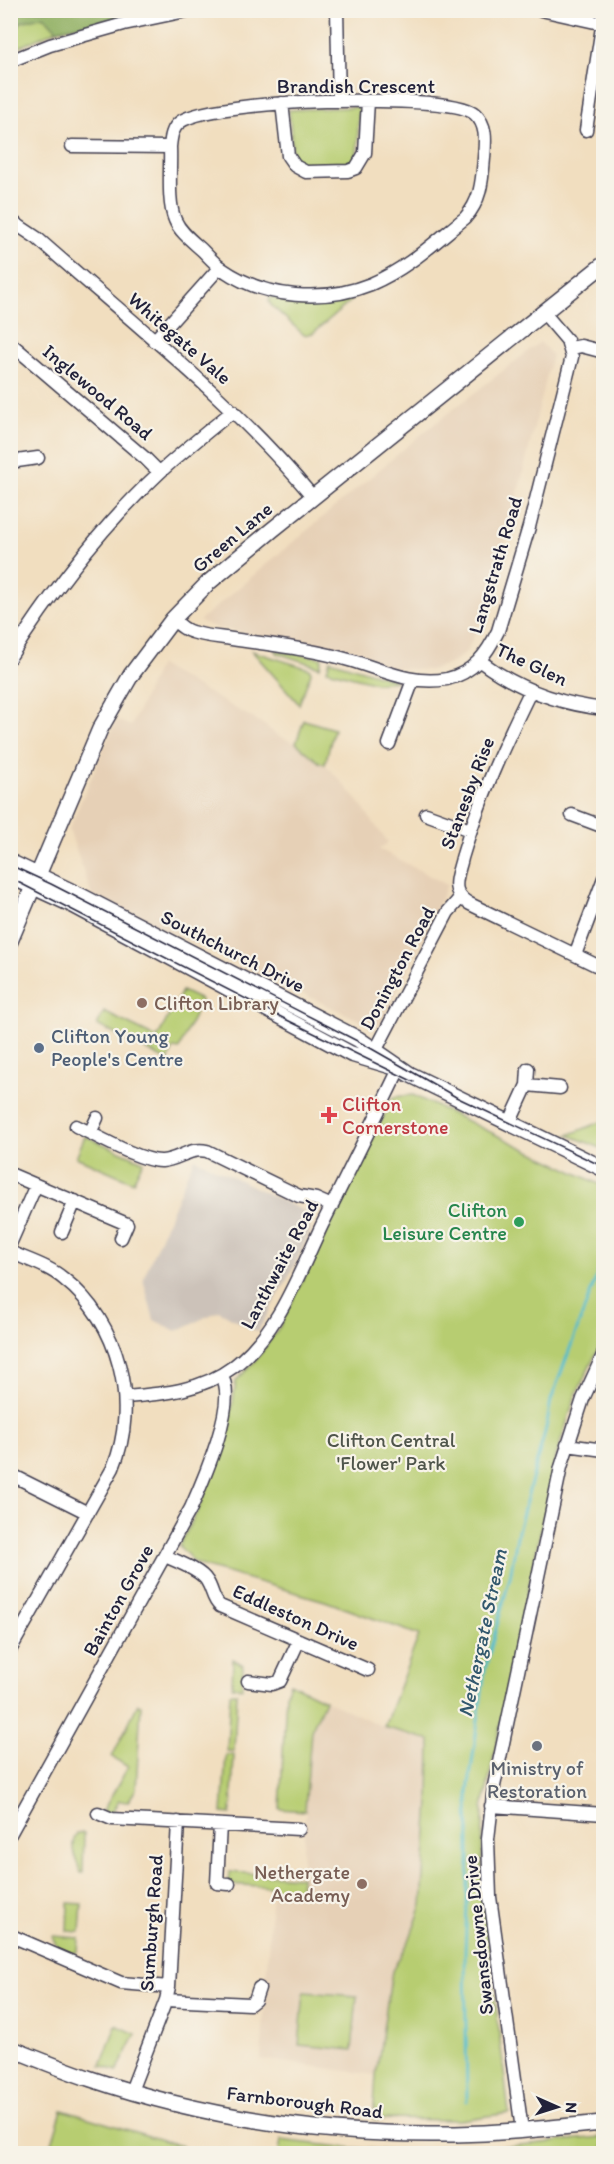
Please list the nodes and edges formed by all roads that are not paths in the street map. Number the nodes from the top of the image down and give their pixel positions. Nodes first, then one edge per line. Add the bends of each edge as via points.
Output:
1 (191, 10) edge
2 (337, 10) edge
3 (541, 10) edge
4 (603, 21) edge
5 (10, 61) edge
6 (339, 101) junction
7 (368, 101) junction
8 (282, 103) junction
9 (586, 130) dead end
10 (72, 146) dead end
11 (170, 147) junction
12 (10, 220) edge
13 (603, 264) edge
14 (220, 267) junction
15 (543, 312) junction
16 (154, 341) junction
17 (10, 344) edge
18 (571, 348) junction
19 (603, 352) edge
20 (233, 411) junction
21 (38, 458) dead end
22 (10, 462) edge
23 (159, 472) junction
24 (313, 497) junction
25 (173, 619) junction
26 (10, 657) edge
27 (480, 661) junction
28 (413, 680) junction
29 (531, 690) junction
30 (603, 709) edge
31 (386, 747) dead end
32 (423, 814) dead end
33 (572, 814) dead end
34 (603, 827) edge
35 (470, 830) junction
36 (10, 862) edge
37 (10, 876) edge
38 (603, 878) edge
39 (36, 881) junction
40 (461, 897) junction
41 (10, 941) edge
42 (575, 955) junction
43 (603, 969) edge
44 (373, 1055) junction
45 (528, 1068) dead end
46 (399, 1069) junction
47 (527, 1086) junction
48 (560, 1088) dead end
49 (97, 1118) dead end
50 (509, 1124) junction
51 (76, 1126) dead end
52 (90, 1133) junction
53 (603, 1169) edge
54 (10, 1173) edge
55 (36, 1185) junction
56 (75, 1201) junction
57 (332, 1206) junction
58 (62, 1232) dead end
59 (121, 1238) dead end
60 (10, 1244) edge
61 (10, 1252) edge
62 (603, 1353) edge
63 (221, 1375) junction
64 (125, 1397) junction
65 (567, 1445) junction
66 (603, 1450) edge
67 (10, 1474) edge
68 (88, 1513) junction
69 (165, 1556) junction
70 (299, 1640) junction
71 (10, 1650) edge
72 (365, 1665) dead end
73 (248, 1681) dead end
74 (123, 1806) dead end
75 (491, 1806) junction
76 (98, 1813) dead end
77 (293, 1814) dead end
78 (603, 1814) edge
79 (122, 1820) junction
80 (178, 1822) junction
81 (220, 1825) junction
82 (10, 1834) edge
83 (229, 1884) dead end
84 (14, 1937) dead end
85 (169, 1987) junction
86 (259, 1988) dead end
87 (166, 2000) junction
88 (10, 2048) edge
89 (131, 2091) junction
90 (603, 2123) edge
91 (522, 2130) junction

1 - 5 street via 124,24
2 - 6 street
3 - 4 street
4 - 9 street
6 - 7 street, Brandish Crescent
6 - 8 street, Brandish Crescent
7 - 8 street via 364,153 356,168 306,172 288,156
7 - 14 street, Brandish Crescent via 457,106 477,116 485,138 482,188 465,218 396,272 343,293 313,296 280,292 244,281
8 - 11 street, Brandish Crescent via 191,116 175,126
10 - 11 street
11 - 14 street, Brandish Crescent via 174,218 185,235
12 - 16 street, Whitegate Vale via 37,238
13 - 15 street, Green Lane
14 - 16 street
15 - 18 street
15 - 24 street, Green Lane
16 - 20 street, Whitegate Vale
17 - 23 street, Inglewood Road
18 - 19 street via 581,346
18 - 27 street, Langstrath Road via 529,527 498,631
20 - 23 street
20 - 24 street, Whitegate Vale
21 - 22 street
23 - 26 street via 66,574
24 - 25 street, Green Lane via 208,583
25 - 28 street, Langstrath Road via 193,633 307,649
25 - 39 street, Green Lane via 118,694
27 - 28 street, Langstrath Road via 447,679
27 - 29 street, The Glen
28 - 31 street
29 - 30 street, The Glen
29 - 35 street, Stanesby Rise via 491,774
32 - 35 street
33 - 34 street
35 - 40 street, Stanesby Rise via 457,885
36 - 39 street, Southchurch Drive
37 - 39 street, Southchurch Drive
38 - 42 street
39 - 41 street, Green Lane
39 - 44 street, Southchurch Drive
40 - 42 street
40 - 44 street, Donington Road via 448,912
42 - 43 street
44 - 46 street, Southchurch Drive
45 - 47 street
46 - 50 street, Southchurch Drive
46 - 57 street, Lanthwaite Road
47 - 48 street
47 - 50 street
49 - 52 street
50 - 53 street, Southchurch Drive
51 - 52 street
52 - 57 street via 153,1161 172,1160 194,1149 207,1151 299,1197 316,1198
54 - 55 street
55 - 56 street
55 - 60 street
56 - 58 street
56 - 59 street via 127,1224
57 - 63 street, Lanthwaite Road via 269,1331 254,1349
61 - 64 street via 62,1277 90,1306 116,1354
62 - 65 street, Swansdowne Drive
63 - 64 street, Lanthwaite Road via 188,1389
63 - 69 street, Bainton Grove via 226,1397 212,1458
64 - 68 street via 124,1430 117,1459
65 - 66 street
65 - 75 street, Swansdowne Drive
67 - 68 street
68 - 71 street
69 - 70 street, Eddleston Drive via 203,1575 220,1606
69 - 82 street, Bainton Grove
70 - 72 street, Eddleston Drive
70 - 73 street via 280,1681
74 - 79 street
75 - 78 street
75 - 91 street, Swansdowne Drive via 490,1897
76 - 79 street
77 - 81 street via 296,1828
79 - 80 street
80 - 81 street
80 - 85 street, Sumburgh Road
81 - 83 street via 218,1883
84 - 85 street via 42,1943 121,1983
85 - 87 street, Sumburgh Road
86 - 87 street via 250,2004
87 - 89 street, Sumburgh Road
88 - 89 street, Farnborough Road
89 - 91 street, Farnborough Road via 225,2115 333,2131 432,2134
90 - 91 street, Farnborough Road

